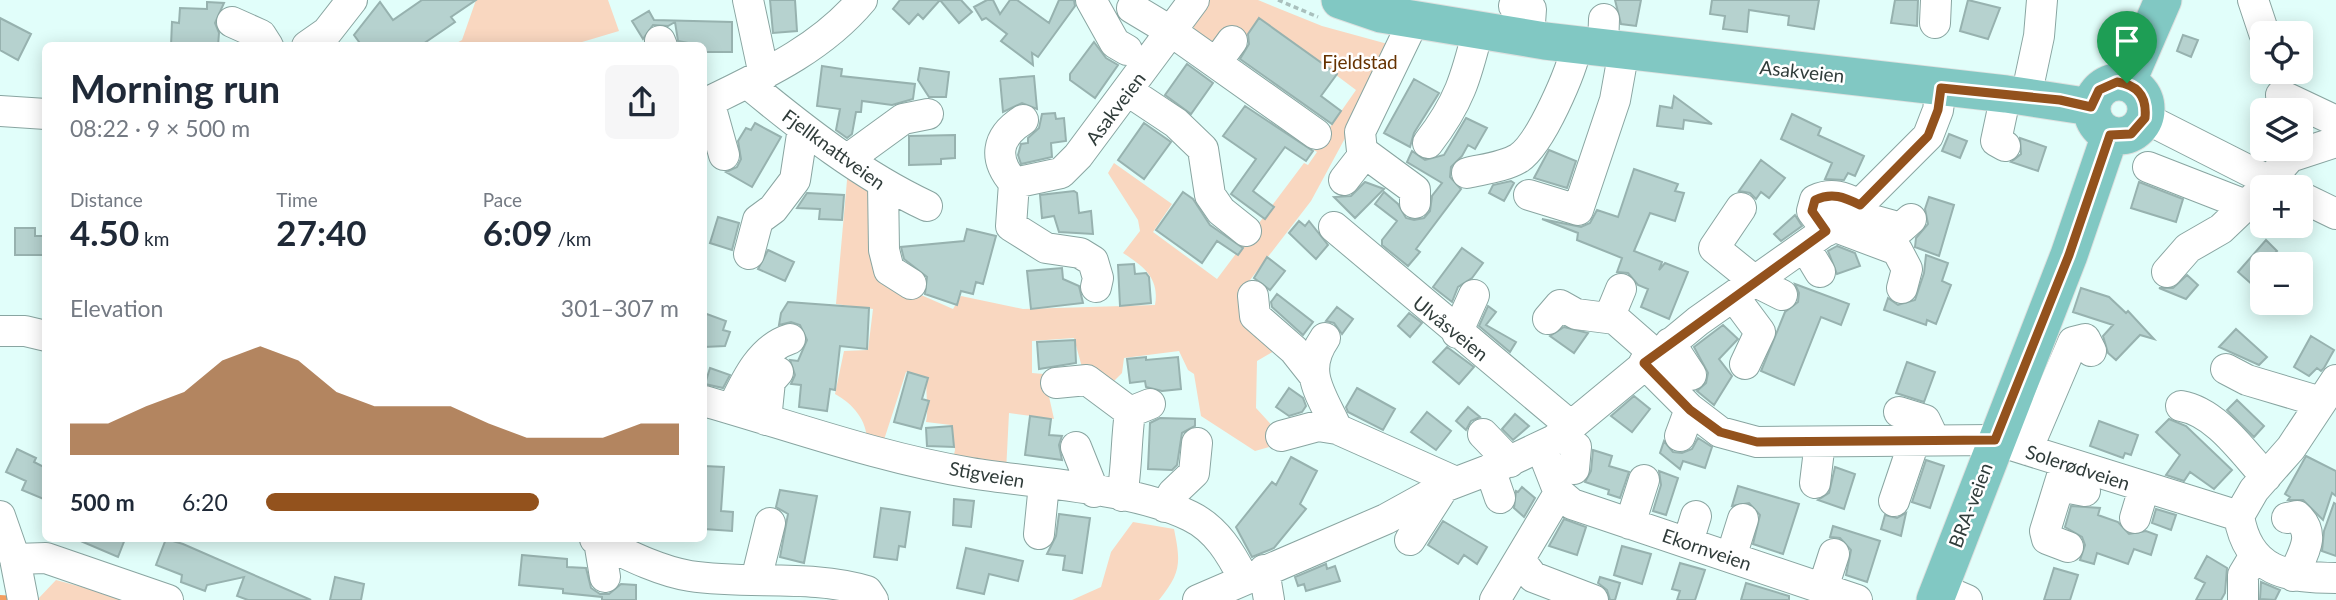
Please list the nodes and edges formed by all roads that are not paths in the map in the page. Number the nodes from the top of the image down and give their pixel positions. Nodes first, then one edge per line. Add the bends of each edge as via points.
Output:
1 (352, 0) edge
2 (748, 0) edge
3 (862, 0) edge
4 (1091, 0) edge
5 (1194, 0) edge
6 (1340, 0) edge
7 (2042, 0) edge
8 (2163, 0) edge
9 (2253, 0) edge
10 (1132, 8) dead end
11 (1402, 12) edge
12 (2260, 21) edge
13 (232, 22) dead end
14 (1509, 22) edge
15 (1172, 32) junction
16 (1602, 40) junction
17 (265, 42) edge
18 (313, 42) edge
19 (1127, 50) dead end
20 (756, 79) junction
21 (2127, 83) junction
22 (1941, 88) junction
23 (1128, 91) junction
24 (2280, 92) edge
25 (708, 95) edge
26 (2016, 95) junction
27 (0, 111) edge
28 (42, 114) edge
29 (928, 114) dead end
30 (2145, 118) junction
31 (1023, 120) dead end
32 (2100, 121) junction
33 (2336, 121) edge
34 (814, 127) junction
35 (1316, 134) dead end
36 (2336, 142) edge
37 (1428, 143) dead end
38 (2005, 146) dead end
39 (2313, 148) edge
40 (724, 155) dead end
41 (848, 159) junction
42 (1374, 166) junction
43 (2148, 167) dead end
44 (1467, 173) dead end
45 (1344, 180) dead end
46 (2250, 181) edge
47 (1014, 183) junction
48 (883, 184) junction
49 (2250, 187) edge
50 (1529, 195) dead end
51 (1415, 203) dead end
52 (2250, 203) edge
53 (2313, 203) edge
54 (927, 206) dead end
55 (1741, 208) dead end
56 (2336, 214) edge
57 (1911, 219) dead end
58 (1334, 227) dead end
59 (1246, 231) dead end
60 (1833, 232) junction
61 (749, 254) dead end
62 (2167, 272) dead end
63 (911, 284) dead end
64 (1096, 287) dead end
65 (1902, 288) dead end
66 (1621, 289) dead end
67 (1474, 295) dead end
68 (1782, 295) dead end
69 (1254, 296) dead end
70 (1722, 296) junction
71 (1609, 318) junction
72 (1548, 319) dead end
73 (0, 331) edge
74 (1449, 333) junction
75 (42, 335) edge
76 (790, 338) dead end
77 (1325, 338) dead end
78 (2091, 351) dead end
79 (1745, 364) dead end
80 (1648, 366) junction
81 (2225, 369) dead end
82 (778, 372) dead end
83 (1313, 374) junction
84 (1691, 375) dead end
85 (1056, 383) dead end
86 (2331, 383) edge
87 (707, 402) edge
88 (2180, 406) dead end
89 (732, 409) junction
90 (1899, 412) dead end
91 (776, 416) junction
92 (1337, 429) junction
93 (1483, 434) dead end
94 (1281, 436) dead end
95 (1558, 436) junction
96 (1924, 439) junction
97 (1820, 442) junction
98 (1198, 443) dead end
99 (2011, 445) junction
100 (1076, 447) dead end
101 (1500, 466) junction
102 (2067, 467) junction
103 (2266, 477) junction
104 (1644, 480) dead end
105 (1815, 483) dead end
106 (1044, 484) junction
107 (1450, 484) junction
108 (1562, 488) junction
109 (2144, 488) junction
110 (1108, 494) junction
111 (1500, 498) dead end
112 (1894, 501) dead end
113 (1165, 507) junction
114 (2239, 516) junction
115 (2135, 518) dead end
116 (2287, 518) dead end
117 (9, 519) edge
118 (1743, 520) dead end
119 (1630, 524) junction
120 (1039, 534) dead end
121 (1410, 540) dead end
122 (653, 542) edge
123 (770, 542) dead end
124 (2068, 547) dead end
125 (592, 552) edge
126 (1834, 554) dead end
127 (2255, 555) junction
128 (630, 556) junction
129 (1534, 556) junction
130 (1731, 557) junction
131 (15, 559) junction
132 (1254, 575) junction
133 (2336, 578) edge
134 (755, 580) junction
135 (2296, 585) edge
136 (1824, 589) junction
137 (873, 590) edge
138 (1947, 596) edge
139 (2243, 598) edge
140 (23, 600) edge
141 (168, 600) edge
142 (1198, 600) edge
143 (1269, 600) edge
144 (1495, 600) edge
145 (1593, 600) edge
146 (1857, 600) edge

1 - 18 street via 327,32
2 - 20 street
3 - 20 street via 824,37
4 - 19 street via 1115,43
5 - 15 street, Asakveien
6 - 11 main road, Asakveien
7 - 26 street via 2039,36
8 - 21 main road
9 - 12 street
10 - 15 street
11 - 14 main road, Asakveien
11 - 42 street via 1360,132
13 - 17 street via 261,35
14 - 16 main road, Asakveien
14 - 37 street
15 - 23 street, Asakveien
15 - 35 street via 1224,52
16 - 22 main road, Asakveien
16 - 44 street via 1572,68 1533,143 1520,158
16 - 50 street via 1615,100 1578,210
20 - 25 street
20 - 34 street, Fjellknattveien
21 - 30 main road via 2143,97
21 - 32 main road, BRA-veien via 2099,90
22 - 26 main road, Asakveien
22 - 60 street via 1934,138
23 - 47 street, Asakveien via 1061,173
23 - 59 street via 1176,123 1203,149 1210,195 1221,211
24 - 33 street
25 - 40 street
26 - 32 main road, Asakveien
26 - 38 street via 1996,141
27 - 28 street
29 - 41 street via 903,119
30 - 32 main road via 2131,134
30 - 46 street
31 - 47 street via 1006,131 1000,149 1005,172
32 - 99 main road, BRA-veien via 2069,255
34 - 41 street, Fjellknattveien
34 - 61 street via 794,180 773,209 758,220
36 - 39 street
41 - 48 street, Fjellknattveien
42 - 45 street
42 - 51 street via 1415,190
43 - 49 street
47 - 64 street via 1012,226 1046,248 1080,253 1093,261
48 - 54 street, Fjellknattveien
48 - 63 street via 884,250 889,270
52 - 62 street via 2221,229 2188,248
53 - 56 street
55 - 70 street via 1714,248
57 - 60 street via 1901,228 1875,223
58 - 74 street, Ulvåsveien
60 - 65 street via 1897,250 1907,269
60 - 70 street
66 - 71 street
67 - 74 street
68 - 70 street
69 - 83 street via 1255,316 1294,350
70 - 79 street via 1760,332
70 - 80 street
71 - 72 street via 1576,314 1560,305
71 - 80 street via 1615,319
73 - 75 street
74 - 95 street, Ulvåsveien
76 - 89 street via 775,343 763,356
77 - 83 street via 1313,355
78 - 99 street via 2085,339 2073,342
80 - 84 street
80 - 95 street
80 - 97 street, Solerødveien via 1685,423 1757,442
81 - 86 street via 2247,380
82 - 91 street via 770,381
83 - 92 street
85 - 110 street via 1087,380 1140,408 1127,435 1128,463
86 - 103 street via 2291,448
87 - 89 street, Stigveien
88 - 103 street via 2194,408 2216,425
89 - 91 street, Stigveien
90 - 96 street via 1925,420
91 - 106 street, Stigveien via 902,446 967,482
92 - 94 street via 1318,426
92 - 107 street
93 - 101 street
95 - 101 street
95 - 108 street via 1576,447
96 - 97 street, Solerødveien
96 - 99 street, Solerødveien
96 - 112 street
97 - 105 street
98 - 113 street via 1194,473
99 - 102 street, Solerødveien
99 - 138 main road, BRA-veien
100 - 110 street
101 - 107 street
101 - 111 street
102 - 109 street, Solerødveien
102 - 124 street via 2045,531 2046,538
103 - 114 street
104 - 119 street
106 - 110 street, Stigveien
106 - 120 street
107 - 121 street
107 - 132 street via 1386,519
108 - 119 street, Ekornveien via 1572,504
108 - 129 street
109 - 114 street, Solerødveien via 2198,496
109 - 115 street
110 - 113 street, Stigveien
113 - 132 street, Stigveien via 1191,516 1217,535
114 - 127 street via 2244,538
116 - 135 street via 2297,516 2308,526
117 - 131 street
118 - 130 street
119 - 130 street, Ekornveien via 1692,529
122 - 128 street
123 - 134 street
125 - 128 street
126 - 136 street
127 - 135 street
127 - 139 street via 2243,575
128 - 134 street via 688,576
129 - 144 street
129 - 145 street via 1533,577
130 - 136 street, Ekornveien
131 - 140 street
131 - 141 street via 65,563
132 - 142 street
132 - 143 street
133 - 135 street
134 - 137 street
136 - 146 street, Ekornveien

